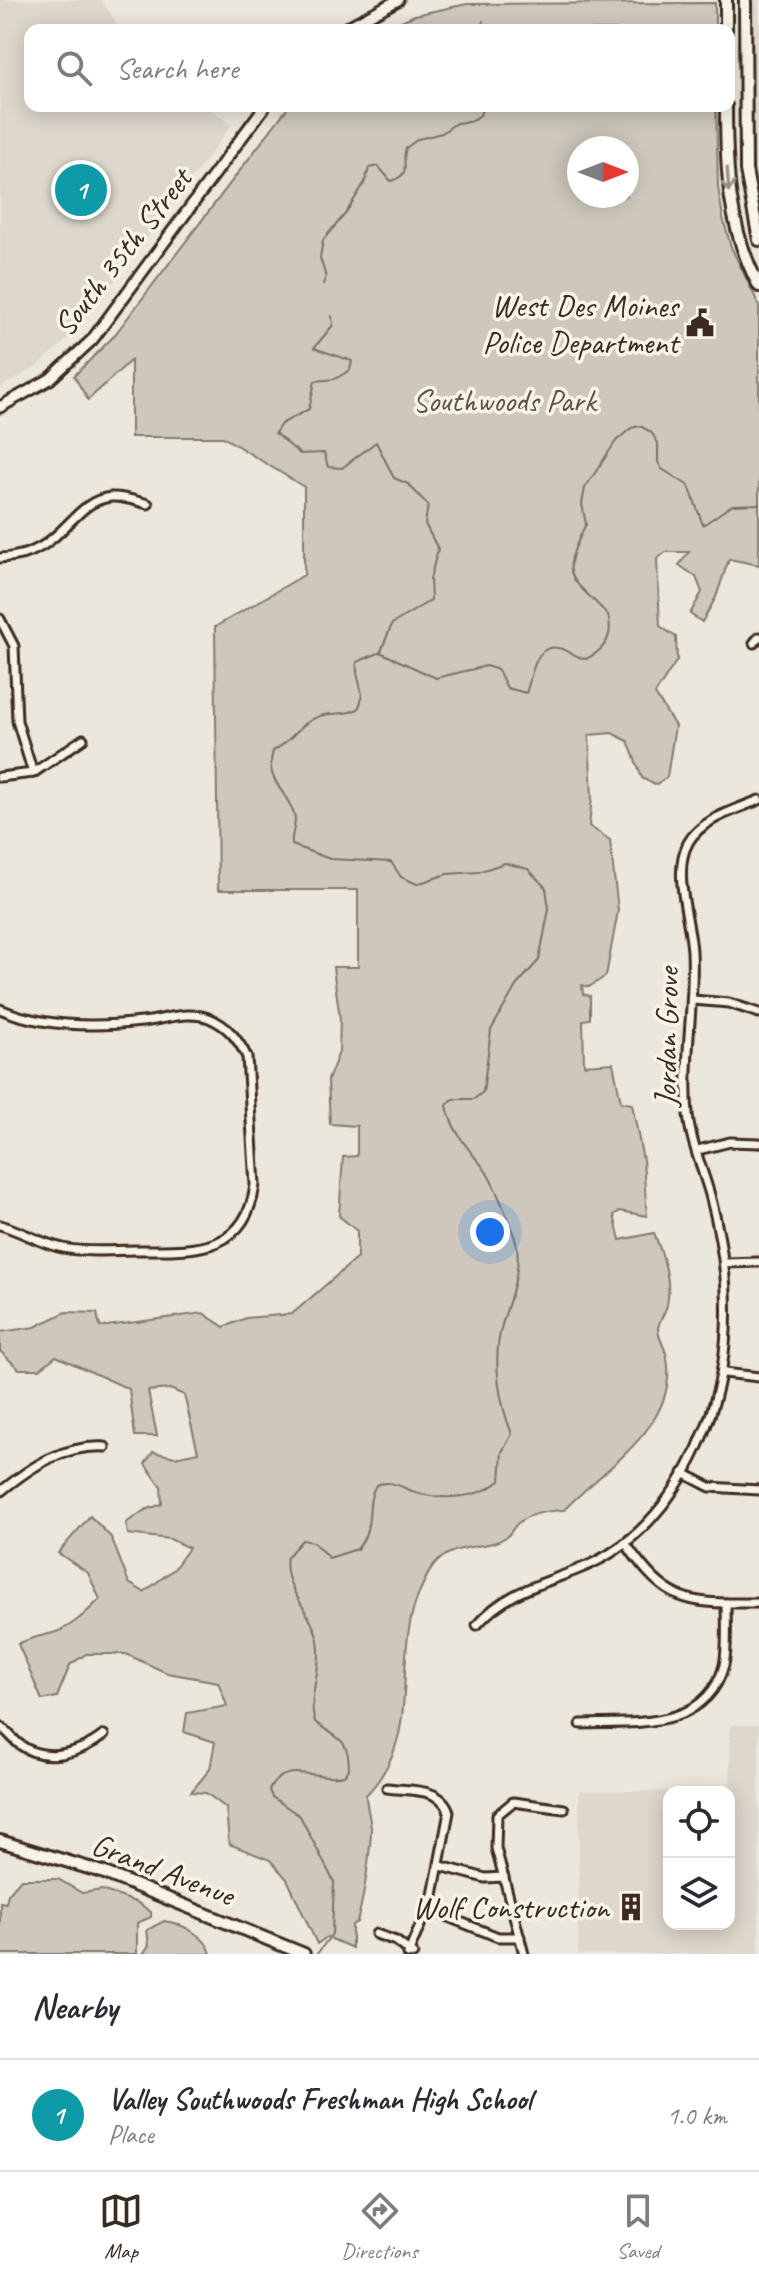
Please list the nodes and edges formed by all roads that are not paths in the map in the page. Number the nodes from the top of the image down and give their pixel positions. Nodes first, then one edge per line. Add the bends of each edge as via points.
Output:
1 (398, 0) edge
2 (726, 0) edge
3 (745, 0) edge
4 (353, 24) edge
5 (726, 24) edge
6 (261, 112) edge
7 (726, 112) edge
8 (759, 240) edge
9 (759, 286) edge
10 (0, 407) edge
11 (148, 504) dead end
12 (0, 558) edge
13 (0, 619) edge
14 (83, 739) dead end
15 (33, 773) junction
16 (0, 777) edge
17 (758, 803) edge
18 (693, 1000) junction
19 (0, 1009) edge
20 (759, 1013) edge
21 (759, 1143) edge
22 (698, 1150) junction
23 (0, 1225) edge
24 (759, 1262) edge
25 (724, 1263) junction
26 (724, 1373) junction
27 (759, 1377) edge
28 (105, 1447) dead end
29 (683, 1473) junction
30 (759, 1490) edge
31 (0, 1492) edge
32 (626, 1544) junction
33 (726, 1603) junction
34 (759, 1603) edge
35 (477, 1625) dead end
36 (581, 1724) dead end
37 (0, 1726) edge
38 (104, 1735) dead end
39 (387, 1788) dead end
40 (564, 1809) dead end
41 (0, 1841) edge
42 (441, 1866) junction
43 (504, 1877) junction
44 (428, 1909) junction
45 (376, 1934) dead end
46 (520, 1937) junction
47 (299, 1952) edge
48 (410, 1953) edge
49 (524, 1954) edge

1 - 4 street
2 - 5 main road
3 - 8 main road via 746,170
6 - 10 street, South 35th Street via 92,340 50,379
7 -> 9 main road via 730,205
11 - 12 street via 101,499 43,548
13 - 15 street via 14,646 17,721
14 - 15 street
15 - 16 street
17 - 18 street, Jordan Grove via 710,821 686,848 682,869
18 - 20 street via 729,1003
18 - 22 street, Jordan Grove via 688,1118
19 - 23 street via 41,1022 139,1023 182,1015 224,1026 247,1057 253,1199 241,1224 224,1239 193,1250 72,1250
21 - 22 street via 730,1142
22 - 25 street, Jordan Grove
24 - 25 street
25 - 26 street, Jordan Grove
26 - 27 street
26 - 29 street, Jordan Grove
28 - 31 street via 61,1452
29 - 30 street via 710,1487
29 - 32 street, Jordan Grove via 660,1510
32 - 33 street via 657,1583 672,1593
32 - 35 street, Jordan Grove via 514,1593
33 - 34 street
33 - 36 street via 723,1666 700,1703 659,1722
37 - 38 street via 19,1744 46,1754 81,1750
39 - 42 street via 435,1794 445,1801 449,1818
40 - 43 street via 513,1802 502,1807 494,1836
41 - 47 main road, Grand Avenue via 102,1872
42 - 43 street via 485,1878
42 - 44 street
43 - 46 street
44 - 46 street via 498,1937
44 - 48 street
45 - 48 street
46 - 49 street

